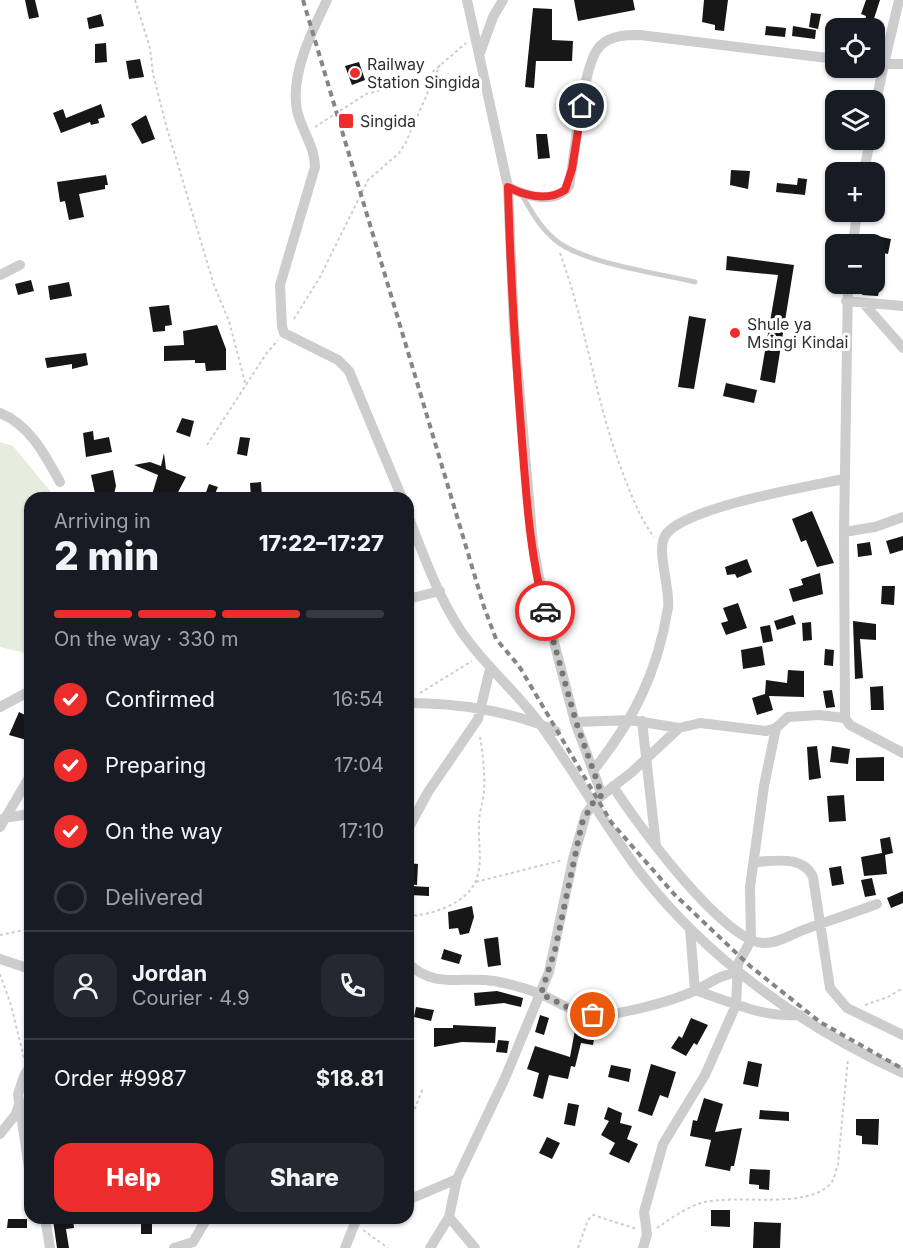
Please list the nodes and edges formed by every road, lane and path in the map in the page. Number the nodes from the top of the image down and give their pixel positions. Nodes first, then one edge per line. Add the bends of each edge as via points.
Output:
1 (135, 0) edge
2 (327, 0) edge
3 (467, 0) edge
4 (503, 0) edge
5 (899, 0) edge
6 (476, 36) junction
7 (885, 45) edge
8 (480, 54) junction
9 (825, 58) edge
10 (885, 64) edge
11 (903, 64) edge
12 (441, 65) junction
13 (307, 134) junction
14 (508, 187) junction
15 (521, 193) junction
16 (555, 239) junction
17 (20, 265) dead end
18 (0, 275) edge
19 (694, 282) dead end
20 (847, 294) edge
21 (846, 301) junction
22 (865, 305) junction
23 (903, 306) edge
24 (284, 333) junction
25 (903, 348) edge
26 (246, 386) junction
27 (0, 412) edge
28 (207, 445) dead end
29 (844, 479) junction
30 (60, 482) dead end
31 (399, 492) edge
32 (903, 517) edge
33 (414, 530) edge
34 (844, 532) junction
35 (661, 545) junction
36 (440, 591) junction
37 (414, 598) edge
38 (480, 656) junction
39 (490, 669) junction
40 (24, 694) edge
41 (414, 698) edge
42 (414, 699) edge
43 (0, 707) edge
44 (479, 715) junction
45 (845, 718) junction
46 (630, 720) junction
47 (642, 721) junction
48 (576, 722) junction
49 (540, 723) junction
50 (679, 728) junction
51 (776, 728) junction
52 (556, 731) dead end
53 (903, 753) edge
54 (648, 757) junction
55 (593, 771) junction
56 (24, 786) edge
57 (613, 786) junction
58 (602, 795) junction
59 (592, 804) junction
60 (24, 816) edge
61 (414, 818) edge
62 (2, 823) edge
63 (657, 848) junction
64 (573, 859) junction
65 (755, 862) junction
66 (476, 882) junction
67 (877, 904) dead end
68 (414, 915) edge
69 (820, 924) junction
70 (690, 929) junction
71 (24, 930) edge
72 (0, 935) edge
73 (751, 940) junction
74 (0, 959) edge
75 (24, 967) edge
76 (414, 968) edge
77 (737, 972) junction
78 (0, 974) edge
79 (903, 988) edge
80 (695, 990) junction
81 (541, 994) junction
82 (735, 1005) junction
83 (847, 1008) junction
84 (801, 1015) junction
85 (903, 1035) edge
86 (849, 1044) junction
87 (24, 1054) edge
88 (903, 1073) edge
89 (24, 1077) edge
90 (423, 1088) dead end
91 (19, 1103) junction
92 (414, 1111) edge
93 (0, 1134) edge
94 (24, 1136) edge
95 (457, 1179) junction
96 (414, 1197) edge
97 (449, 1217) junction
98 (46, 1224) edge
99 (204, 1224) edge
100 (354, 1224) edge
101 (360, 1224) edge
102 (646, 1232) junction
103 (192, 1245) edge
104 (51, 1248) edge
105 (174, 1248) edge
106 (345, 1248) edge
107 (388, 1248) edge
108 (430, 1248) edge
109 (475, 1248) edge
110 (578, 1248) edge
111 (643, 1248) edge

1 - 26 path via 150,48 166,125
2 - 13 street via 298,68 297,112
3 - 6 street
4 - 8 street
5 - 7 street
6 - 8 street
6 - 12 path
8 - 14 street
9 - 15 street via 640,35 608,40 591,58 568,186 561,193 540,198
10 - 11 street
12 - 13 path via 423,80 356,99
12 - 24 path via 405,144 368,180 320,277
13 - 24 street via 315,167 280,285
14 - 15 street
14 - 48 street via 514,328 532,545 543,604
15 - 16 lane via 538,222
16 - 19 lane via 579,254
16 - 35 path via 573,292 610,440 641,516
17 - 18 street
20 - 21 street
21 - 22 street
21 - 29 street
22 - 23 street
22 - 25 street
24 - 26 path
24 - 31 street via 338,360 349,371
26 - 28 path
27 - 30 street via 21,424
29 - 34 street
29 - 35 street via 700,515 675,526
32 - 34 street
33 - 36 street
34 - 45 street
35 - 46 street via 669,600 662,641 646,690
36 - 37 street
36 - 38 street
38 - 39 street
38 - 41 path
39 - 44 street
39 - 49 street
40 - 43 street
42 - 44 street
44 - 49 street
44 - 61 street
44 - 66 path via 484,791
45 - 51 street via 788,717
45 - 53 street via 850,725
46 - 47 street
46 - 48 street
46 - 55 street
47 - 50 street
47 - 54 street
48 - 55 street
49 - 52 street
49 - 59 street
50 - 51 street via 700,723 752,731
50 - 54 street
51 - 65 street
54 - 57 street
54 - 63 street
55 - 58 street
56 - 62 street
57 - 58 street
57 - 63 street
58 - 59 street
59 - 64 street via 582,823
59 - 70 street via 641,873
60 - 62 street
63 - 73 street via 706,903
64 - 66 path
64 - 81 street via 555,950
65 - 69 street via 799,862 809,868
65 - 73 street via 750,894
66 - 68 path via 463,898 435,911
67 - 69 street
69 - 73 street via 769,943
69 - 83 street via 830,988
70 - 77 street
70 - 80 street
71 - 72 path
73 - 77 street
74 - 75 street
76 - 81 street via 437,981 492,981
77 - 80 street via 719,975
77 - 82 street
77 - 84 street
78 - 87 path
79 - 83 path via 873,1004
80 - 81 street via 628,1011 593,1015 575,1011
80 - 82 street
81 - 95 street
82 - 84 street via 784,1016
82 - 102 street via 705,1074 663,1144 644,1212
83 - 85 street
84 - 86 street
86 - 88 street
86 - 102 path via 838,1164 833,1180 823,1190 801,1197 701,1203
89 - 91 street via 19,1087
90 - 92 path
91 - 93 street via 16,1114
91 - 94 street
95 - 96 street
95 - 97 street
97 - 108 street
97 - 109 street
98 - 104 street
99 - 103 street
100 - 106 street
101 - 107 path
102 - 110 path via 593,1215
102 - 111 street
103 - 105 street

